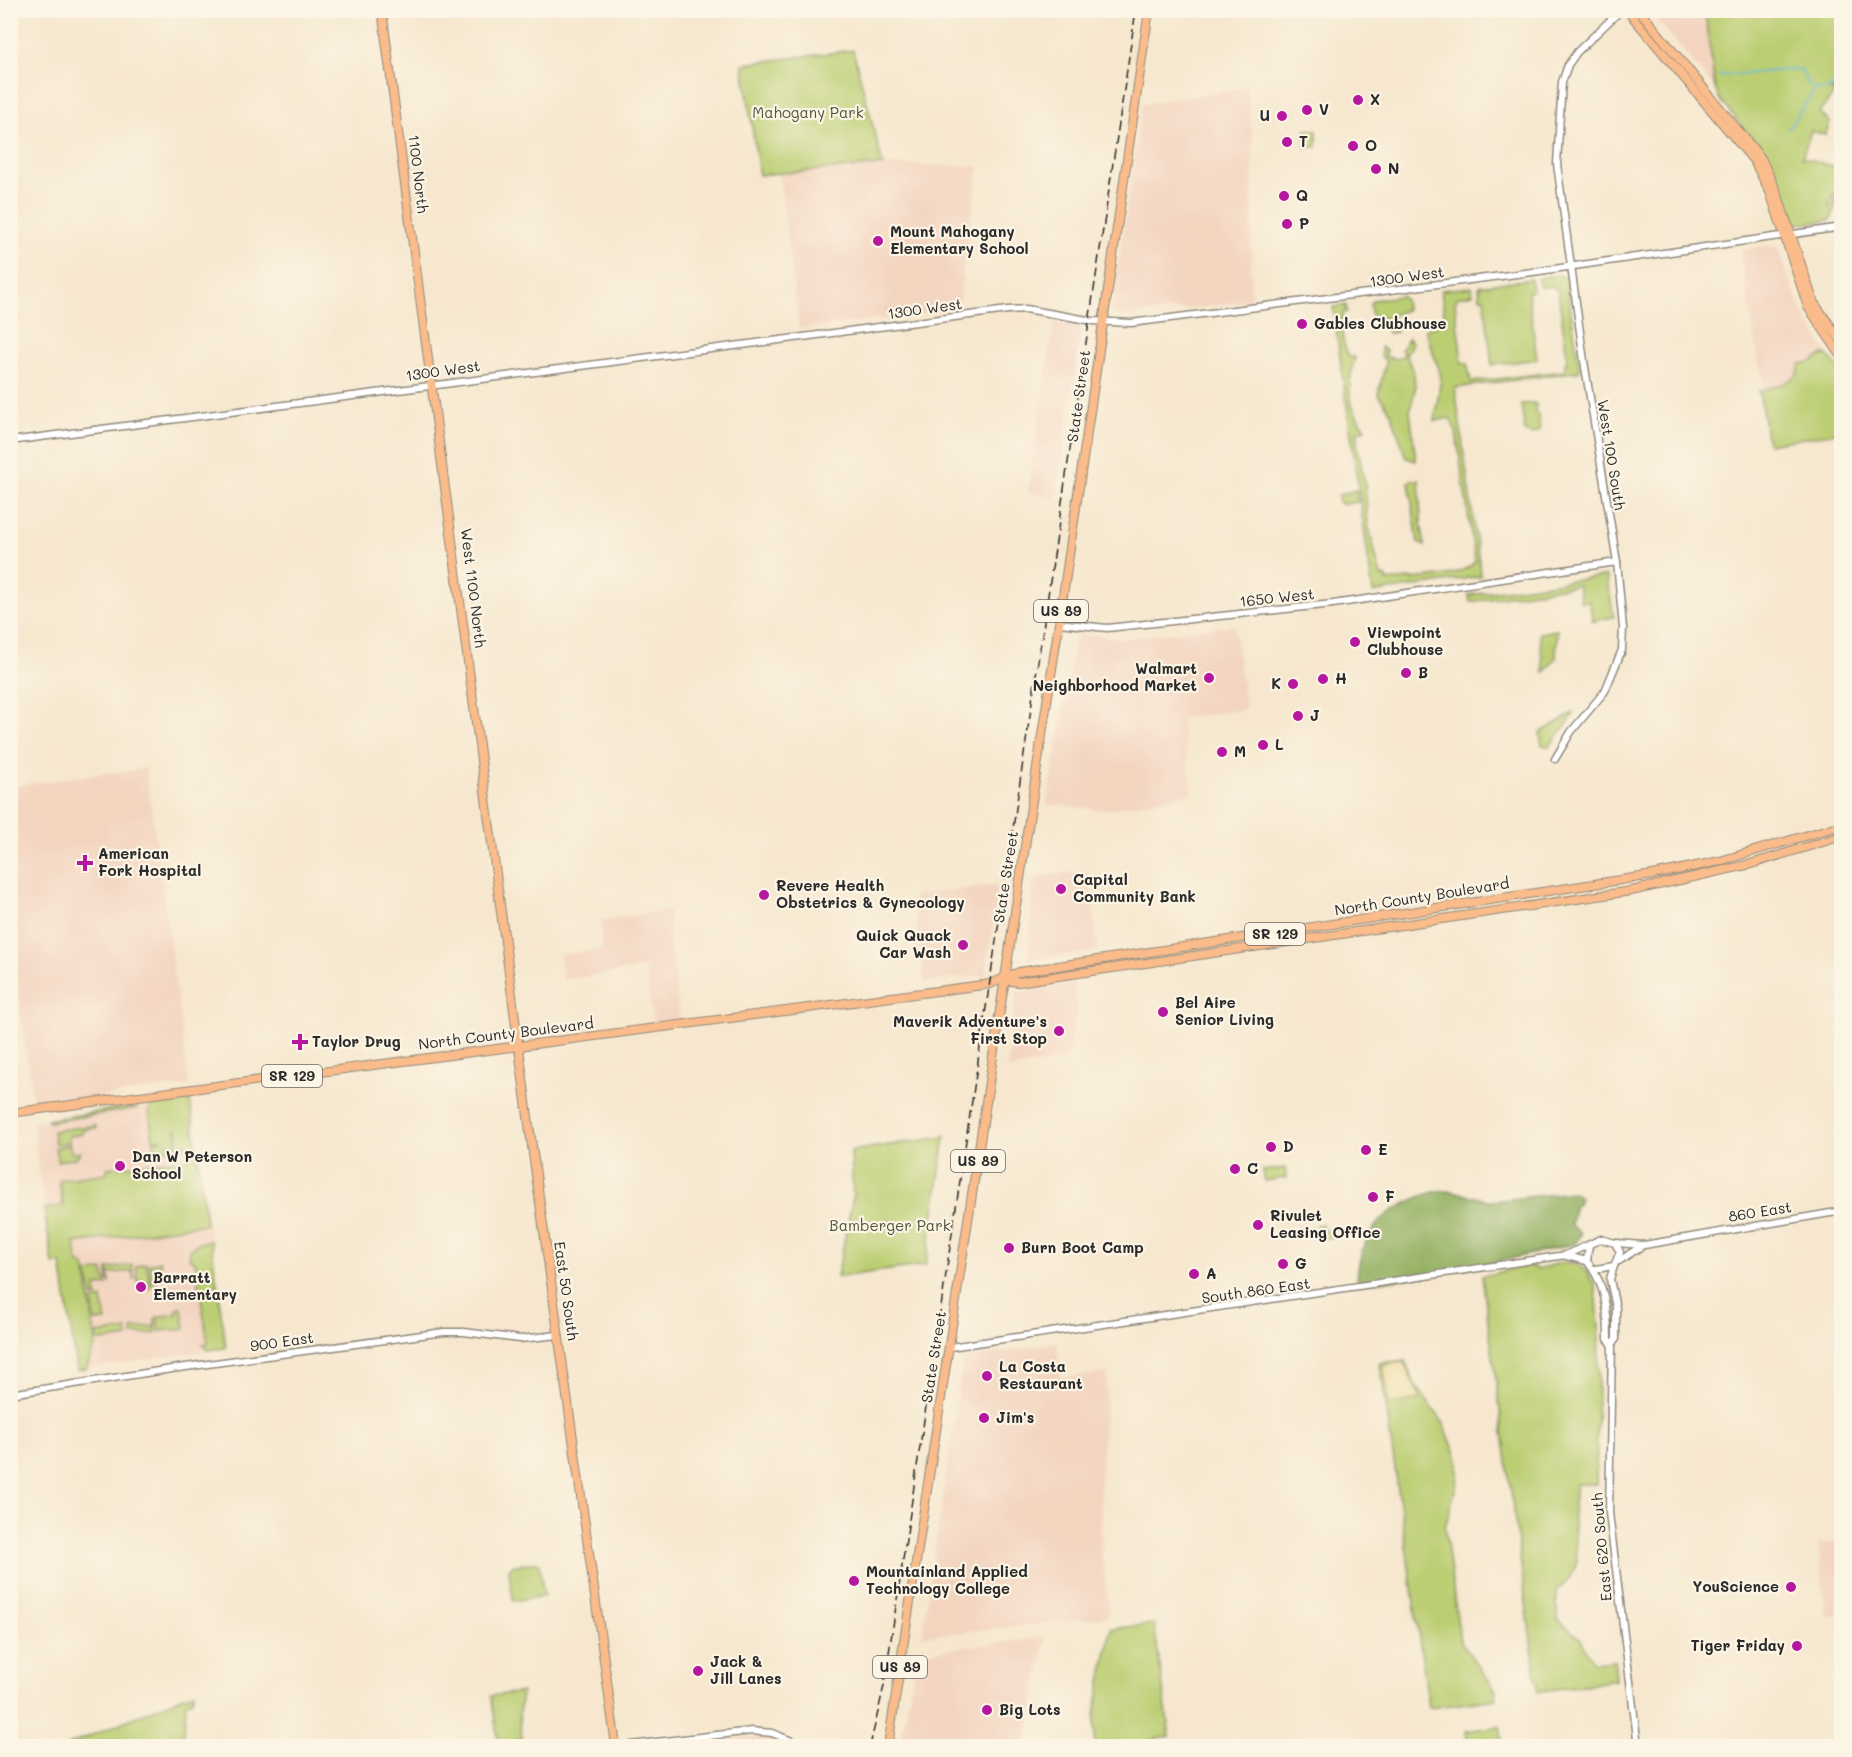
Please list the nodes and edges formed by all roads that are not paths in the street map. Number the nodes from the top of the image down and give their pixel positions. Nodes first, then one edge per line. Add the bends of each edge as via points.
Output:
1 (382, 10) edge
2 (1149, 10) edge
3 (1620, 10) edge
4 (1628, 10) edge
5 (1639, 10) edge
6 (1842, 227) edge
7 (1786, 234) junction
8 (1570, 266) junction
9 (1104, 322) junction
10 (426, 342) joint
11 (1842, 342) edge
12 (1842, 357) edge
13 (432, 384) junction
14 (10, 441) edge
15 (1617, 562) junction
16 (1059, 623) junction
17 (1555, 759) dead end
18 (1842, 825) edge
19 (1842, 836) edge
20 (492, 839) joint
21 (1004, 980) junction
22 (519, 1046) junction
23 (10, 1113) edge
24 (1842, 1211) edge
25 (1615, 1243) junction
26 (1589, 1245) junction
27 (1644, 1245) junction
28 (1566, 1256) junction
29 (1587, 1261) junction
30 (1616, 1265) junction
31 (1595, 1269) junction
32 (558, 1335) junction
33 (1612, 1344) junction
34 (950, 1347) junction
35 (10, 1394) edge
36 (616, 1746) edge
37 (622, 1746) edge
38 (804, 1746) edge
39 (888, 1746) edge
40 (1638, 1746) edge

1 - 10 main road, 1100 North
2 - 9 main road, State Street / US 89
3 - 8 street, West 100 South via 1577,52 1562,82 1557,164
4 - 7 main road via 1754,161
5 - 7 main road via 1761,158 1776,190
6 - 7 street, 1300 West
7 - 8 street, 1300 West
7 - 11 main road via 1814,303
7 - 12 main road via 1808,307
8 - 9 street, 1300 West via 1131,323
8 - 15 street, West 100 South
9 - 13 street, 1300 West via 1026,309 1008,310
9 - 16 main road, State Street / US 89
10 - 13 main road, West 1100 North
13 - 14 street, 1300 West
13 - 20 main road, West 1100 North
15 - 16 street, 1650 West via 1334,604 1107,628
15 - 17 street, West 100 South via 1622,650 1605,691 1571,732
16 - 21 main road, State Street / US 89
18 - 21 main road, North County Boulevard / SR 129 via 1720,861 1653,875 1020,972
19 - 21 main road, North County Boulevard / SR 129 via 1707,874 1552,903 1018,982
20 - 22 main road, East 50 South
21 - 22 main road, North County Boulevard / SR 129
21 - 34 main road, State Street / US 89
22 - 23 main road, North County Boulevard / SR 129
22 - 32 main road, East 50 South
24 - 27 street, 860 East
25 - 26 street via 1601,1239
25 - 27 street
25 - 30 street via 1620,1252
26 - 28 street, South 860 East
26 - 29 street
27 - 30 street
28 - 29 street, South 860 East
28 - 34 street, South 860 East
29 - 31 street
30 - 31 street
30 - 33 street, East 620 South via 1610,1280 1616,1308 1616,1339
31 - 33 street, East 620 South via 1604,1293 1608,1339
32 - 35 street, 900 East via 513,1339 444,1332
32 - 36 main road, East 50 South
33 - 40 street, East 620 South via 1609,1513
34 - 39 main road, State Street / US 89
37 - 38 street via 752,1731 772,1733

